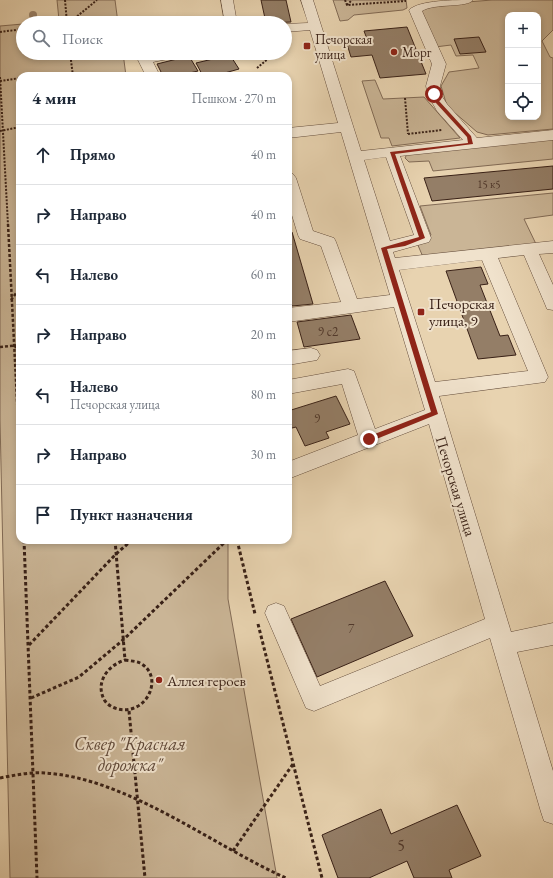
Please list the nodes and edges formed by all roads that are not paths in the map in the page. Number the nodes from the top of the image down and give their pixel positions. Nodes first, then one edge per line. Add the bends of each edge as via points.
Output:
1 (227, 0) edge
2 (307, 0) edge
3 (467, 0) edge
4 (230, 16) edge
5 (314, 26) junction
6 (292, 28) edge
7 (145, 60) edge
8 (151, 72) edge
9 (346, 127) junction
10 (292, 133) edge
11 (553, 136) edge
12 (471, 144) junction
13 (392, 153) junction
14 (355, 156) junction
15 (292, 191) edge
16 (553, 247) edge
17 (383, 248) junction
18 (529, 250) junction
19 (488, 254) junction
20 (389, 265) junction
21 (400, 300) junction
22 (553, 304) edge
23 (351, 307) junction
24 (292, 314) edge
25 (311, 355) dead end
26 (292, 357) edge
27 (546, 377) edge
28 (292, 386) edge
29 (428, 390) junction
30 (435, 414) junction
31 (369, 439) junction
32 (292, 469) edge
33 (276, 613) dead end
34 (501, 634) junction
35 (553, 634) edge
36 (553, 812) edge

1 - 4 street
2 - 5 street, Печорская улица
3 - 12 street via 419,5 415,10 439,64 439,72 432,87 437,102 469,137
5 - 6 street
5 - 9 street, Печорская улица
7 - 8 street
9 - 10 street
9 - 14 street, Печорская улица
11 - 12 street
12 - 13 street
13 - 14 street
13 - 17 street via 422,238
14 - 17 street, Печорская улица
15 - 23 street via 306,235 328,242
16 - 18 street
17 - 20 street, Печорская улица
18 - 19 street
18 - 22 street
19 - 20 street
19 - 27 street
20 - 21 street, Печорская улица
21 - 23 street
21 - 29 street, Печорская улица
23 - 24 street
25 - 26 street
27 - 29 street
28 - 31 street via 348,376
29 - 30 street, Печорская улица
30 - 31 street
30 - 34 street, Печорская улица
31 - 32 street
33 - 34 street via 314,700
34 - 35 street
34 - 36 street, Печорская улица

